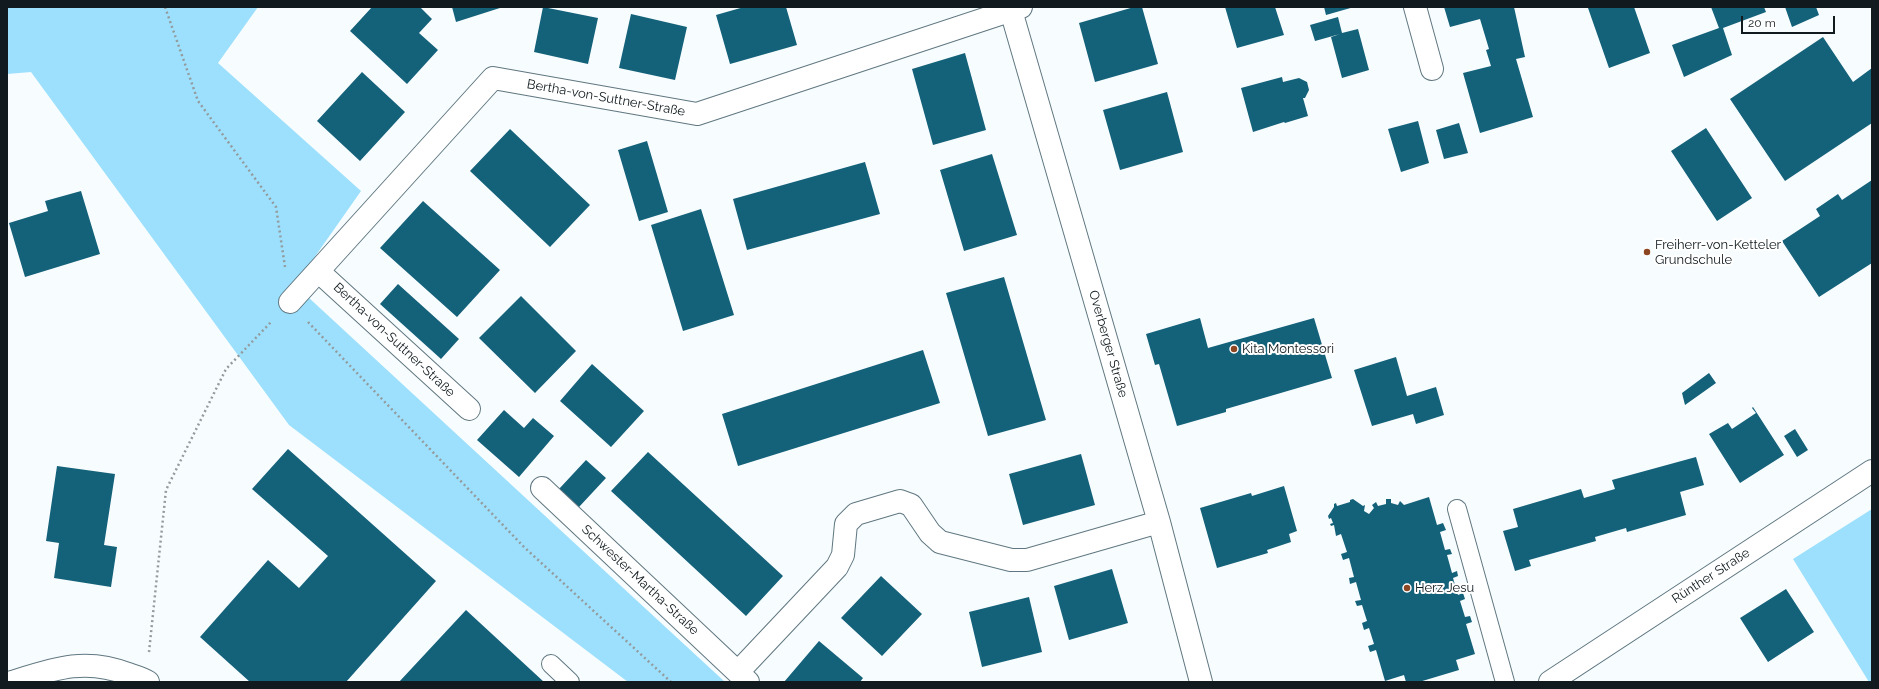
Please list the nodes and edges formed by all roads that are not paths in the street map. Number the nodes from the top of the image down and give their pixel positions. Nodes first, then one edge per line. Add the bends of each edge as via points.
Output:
1 (1415, 7) edge
2 (1014, 8) edge
3 (1432, 69) dead end
4 (318, 271) junction
5 (290, 302) road end
6 (469, 410) dead end
7 (1872, 471) edge
8 (542, 488) dead end
9 (1457, 510) dead end
10 (1159, 522) junction
11 (551, 664) dead end
12 (743, 677) edge
13 (147, 681) edge
14 (12, 682) edge
15 (570, 682) edge
16 (1201, 682) edge
17 (1505, 682) edge
18 (1550, 682) edge

1 - 3 street
2 - 4 street, Bertha-von-Suttner-Straße via 697,114 493,78
2 - 10 street, Overberger Straße
4 - 5 street, Bertha-von-Suttner-Straße
4 - 6 street, Bertha-von-Suttner-Straße
7 - 18 street, Rünther Straße
8 - 12 street, Schwester-Martha-Straße
9 - 17 lane
10 - 12 street, Schwester-Martha-Straße via 1027,560 1011,560 940,542 930,533 911,505 900,501 856,514 846,524 844,555 837,567
10 - 16 street, Overberger Straße
11 - 15 lane
13 - 14 street via 116,669 88,664 58,668

